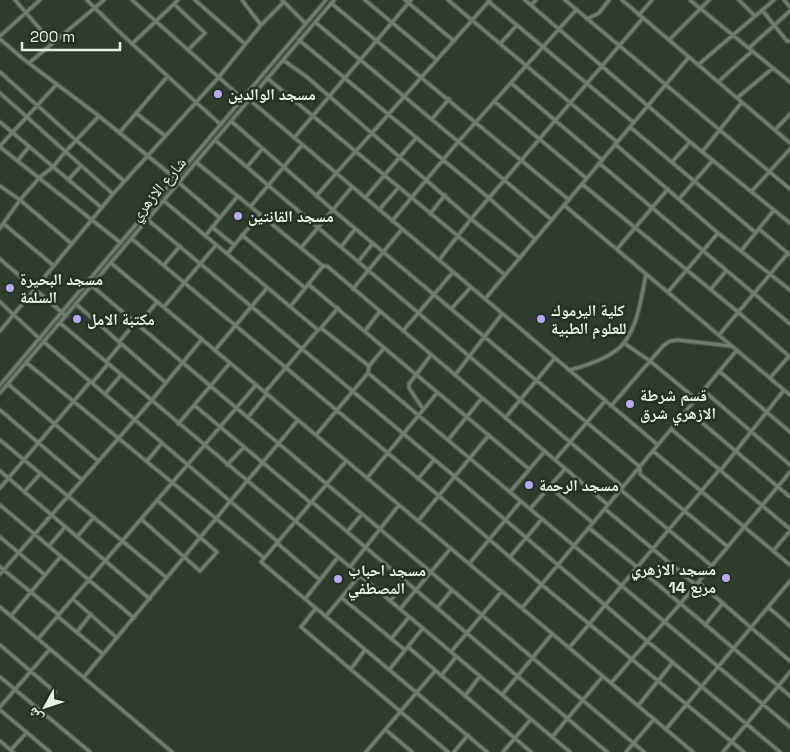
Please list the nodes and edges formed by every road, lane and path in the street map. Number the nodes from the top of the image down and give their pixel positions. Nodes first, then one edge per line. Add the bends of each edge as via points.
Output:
1 (15, 0) edge
2 (40, 0) edge
3 (87, 0) edge
4 (104, 0) edge
5 (132, 0) edge
6 (178, 0) edge
7 (195, 0) edge
8 (242, 0) edge
9 (326, 0) edge
10 (365, 0) edge
11 (405, 0) edge
12 (448, 0) edge
13 (489, 0) edge
14 (525, 0) edge
15 (536, 0) edge
16 (565, 0) edge
17 (609, 0) edge
18 (622, 0) edge
19 (652, 0) edge
20 (690, 0) edge
21 (709, 0) edge
22 (739, 0) edge
23 (774, 0) edge
24 (784, 0) edge
25 (283, 1) edge
26 (333, 1) edge
27 (410, 2) edge
28 (174, 4) junction
29 (531, 5) junction
30 (790, 7) edge
31 (95, 8) junction
32 (700, 9) junction
33 (576, 10) junction
34 (762, 10) junction
35 (790, 11) edge
36 (26, 13) junction
37 (639, 15) junction
38 (754, 16) junction
39 (643, 18) junction
40 (587, 19) junction
41 (472, 20) junction
42 (156, 21) junction
43 (316, 22) junction
44 (392, 22) junction
45 (306, 24) junction
46 (775, 24) junction
47 (261, 25) junction
48 (517, 25) junction
49 (558, 29) junction
50 (733, 35) junction
51 (0, 38) edge
52 (299, 40) junction
53 (669, 40) junction
54 (376, 41) junction
55 (454, 41) junction
56 (790, 41) edge
57 (52, 43) junction
58 (132, 44) junction
59 (245, 44) junction
60 (500, 44) junction
61 (618, 46) junction
62 (543, 47) junction
63 (188, 50) junction
64 (750, 50) junction
65 (688, 57) junction
66 (361, 59) junction
67 (283, 60) junction
68 (437, 60) junction
69 (29, 63) junction
70 (698, 64) junction
71 (601, 65) junction
72 (526, 66) junction
73 (773, 68) junction
74 (0, 72) edge
75 (167, 77) junction
76 (218, 78) junction
77 (267, 78) junction
78 (345, 78) junction
79 (421, 78) junction
80 (718, 82) junction
81 (790, 82) edge
82 (58, 84) junction
83 (510, 84) junction
84 (586, 84) junction
85 (665, 85) junction
86 (0, 93) edge
87 (329, 96) junction
88 (406, 96) junction
89 (244, 98) junction
90 (737, 98) junction
91 (448, 99) junction
92 (248, 101) junction
93 (196, 102) junction
94 (494, 102) junction
95 (572, 102) junction
96 (742, 102) junction
97 (648, 105) junction
98 (36, 106) junction
99 (136, 114) junction
100 (790, 114) edge
101 (389, 115) junction
102 (99, 116) junction
103 (312, 116) junction
104 (26, 117) junction
105 (432, 120) junction
106 (231, 121) junction
107 (556, 121) junction
108 (0, 122) edge
109 (633, 122) junction
110 (476, 123) junction
111 (221, 125) junction
112 (630, 126) junction
113 (720, 130) junction
114 (775, 130) junction
115 (12, 132) junction
116 (120, 132) junction
117 (372, 134) junction
118 (164, 136) junction
119 (294, 138) junction
120 (416, 138) junction
121 (76, 140) junction
122 (215, 140) junction
123 (540, 140) junction
124 (458, 142) junction
125 (690, 142) junction
126 (616, 143) junction
127 (790, 143) edge
128 (302, 145) junction
129 (0, 146) edge
130 (29, 147) junction
131 (262, 149) junction
132 (790, 149) edge
133 (65, 152) junction
134 (355, 152) junction
135 (702, 152) junction
136 (147, 155) junction
137 (400, 157) junction
138 (18, 160) junction
139 (442, 160) junction
140 (713, 160) junction
141 (521, 161) junction
142 (196, 162) junction
143 (600, 162) junction
144 (672, 162) junction
145 (81, 166) junction
146 (53, 167) junction
147 (247, 167) junction
148 (284, 167) junction
149 (769, 172) junction
150 (336, 173) junction
151 (384, 176) junction
152 (40, 178) junction
153 (586, 178) junction
154 (176, 179) junction
155 (426, 179) junction
156 (68, 180) junction
157 (695, 180) junction
158 (124, 181) junction
159 (504, 181) junction
160 (179, 183) junction
161 (582, 184) junction
162 (0, 186) edge
163 (268, 186) junction
164 (352, 187) junction
165 (398, 188) junction
166 (790, 188) edge
167 (668, 189) junction
168 (751, 192) junction
169 (113, 194) junction
170 (445, 195) junction
171 (238, 196) junction
172 (316, 196) junction
173 (365, 198) junction
174 (411, 198) junction
175 (489, 198) junction
176 (679, 199) junction
177 (20, 200) junction
178 (569, 200) junction
179 (164, 201) junction
180 (564, 205) junction
181 (250, 206) junction
182 (102, 208) junction
183 (652, 209) junction
184 (333, 210) junction
185 (379, 210) junction
186 (774, 210) junction
187 (260, 214) junction
188 (430, 214) junction
189 (220, 218) junction
190 (92, 219) junction
191 (471, 219) junction
192 (148, 220) junction
193 (552, 220) junction
194 (392, 221) junction
195 (790, 223) edge
196 (4, 224) junction
197 (212, 227) junction
198 (0, 228) edge
199 (318, 228) junction
200 (636, 228) junction
201 (355, 229) junction
202 (402, 229) junction
203 (759, 229) junction
204 (718, 233) junction
205 (756, 233) junction
206 (205, 236) junction
207 (242, 236) junction
208 (458, 237) junction
209 (132, 239) junction
210 (536, 239) junction
211 (373, 243) junction
212 (72, 244) junction
213 (121, 244) junction
214 (216, 245) junction
215 (234, 245) junction
216 (180, 246) junction
217 (341, 247) junction
218 (300, 248) junction
219 (617, 249) junction
220 (741, 251) junction
221 (384, 252) junction
222 (703, 252) junction
223 (227, 254) junction
224 (789, 254) edge
225 (520, 258) junction
226 (0, 259) edge
227 (439, 260) junction
228 (358, 262) junction
229 (111, 263) junction
230 (200, 264) junction
231 (164, 265) junction
232 (54, 266) junction
233 (322, 266) junction
234 (688, 270) junction
235 (368, 271) junction
236 (726, 271) junction
237 (453, 272) junction
238 (646, 274) junction
239 (770, 274) junction
240 (505, 275) junction
241 (184, 282) junction
242 (308, 284) junction
243 (92, 286) junction
244 (471, 287) junction
245 (267, 288) junction
246 (305, 288) junction
247 (353, 288) junction
248 (35, 289) junction
249 (711, 289) junction
250 (790, 290) edge
251 (668, 292) junction
252 (754, 294) junction
253 (434, 295) junction
254 (485, 299) junction
255 (0, 302) edge
256 (157, 302) junction
257 (76, 304) junction
258 (164, 307) junction
259 (252, 307) junction
260 (290, 307) junction
261 (338, 308) junction
262 (451, 309) junction
263 (62, 312) junction
264 (380, 312) junction
265 (738, 312) junction
266 (418, 313) junction
267 (502, 314) junction
268 (14, 315) junction
269 (66, 316) junction
270 (60, 323) junction
271 (137, 324) junction
272 (790, 324) edge
273 (236, 325) junction
274 (319, 329) junction
275 (0, 331) edge
276 (403, 331) junction
277 (365, 332) junction
278 (719, 335) junction
279 (484, 337) junction
280 (40, 339) junction
281 (202, 339) junction
282 (44, 342) junction
283 (624, 342) junction
284 (120, 343) junction
285 (732, 346) junction
286 (303, 348) junction
287 (384, 348) junction
288 (215, 350) junction
289 (737, 350) junction
290 (431, 355) junction
291 (469, 356) junction
292 (790, 356) edge
293 (555, 358) junction
294 (650, 361) junction
295 (27, 362) junction
296 (183, 362) junction
297 (230, 362) junction
298 (107, 363) junction
299 (369, 366) junction
300 (285, 367) junction
301 (570, 371) junction
302 (719, 371) junction
303 (368, 373) junction
304 (121, 375) junction
305 (416, 375) junction
306 (455, 375) junction
307 (770, 378) junction
308 (535, 381) junction
309 (91, 382) junction
310 (166, 383) junction
311 (0, 384) edge
312 (8, 384) junction
313 (256, 384) junction
314 (210, 386) junction
315 (703, 390) junction
316 (784, 390) junction
317 (352, 391) junction
318 (0, 393) edge
319 (266, 393) junction
320 (437, 393) junction
321 (105, 394) junction
322 (790, 395) edge
323 (482, 398) junction
324 (520, 399) junction
325 (696, 400) junction
326 (74, 401) junction
327 (151, 401) junction
328 (606, 401) junction
329 (194, 405) junction
330 (611, 406) junction
331 (236, 407) junction
332 (423, 409) junction
333 (0, 410) edge
334 (337, 410) junction
335 (687, 410) junction
336 (766, 412) junction
337 (418, 415) junction
338 (248, 417) junction
339 (467, 418) junction
340 (505, 418) junction
341 (135, 419) junction
342 (298, 420) junction
343 (55, 423) junction
344 (587, 423) junction
345 (178, 424) junction
346 (220, 426) junction
347 (671, 429) junction
348 (750, 431) junction
349 (790, 432) edge
350 (403, 434) junction
351 (316, 435) junction
352 (489, 435) junction
353 (118, 438) junction
354 (0, 440) edge
355 (448, 440) junction
356 (39, 442) junction
357 (570, 442) junction
358 (162, 443) junction
359 (279, 443) junction
360 (658, 445) junction
361 (204, 446) junction
362 (244, 447) junction
363 (545, 451) junction
364 (653, 451) junction
365 (735, 451) junction
366 (387, 452) junction
367 (470, 458) junction
368 (23, 460) junction
369 (434, 460) junction
370 (555, 460) junction
371 (98, 461) junction
372 (147, 461) junction
373 (346, 461) junction
374 (263, 463) junction
375 (187, 464) junction
376 (227, 465) junction
377 (790, 465) edge
378 (640, 466) junction
379 (566, 468) junction
380 (529, 469) junction
381 (721, 469) junction
382 (0, 471) edge
383 (790, 472) edge
384 (40, 474) junction
385 (454, 476) junction
386 (8, 478) junction
387 (367, 478) junction
388 (418, 479) junction
389 (82, 480) junction
390 (172, 482) junction
391 (247, 482) junction
392 (327, 484) junction
393 (778, 486) junction
394 (550, 487) junction
395 (0, 488) edge
396 (622, 488) junction
397 (701, 490) junction
398 (24, 492) junction
399 (510, 492) junction
400 (438, 496) junction
401 (67, 497) junction
402 (790, 497) edge
403 (157, 500) junction
404 (521, 501) junction
405 (231, 502) junction
406 (311, 502) junction
407 (0, 505) edge
408 (399, 505) junction
409 (608, 505) junction
410 (762, 505) junction
411 (530, 509) junction
412 (605, 509) junction
413 (684, 510) junction
414 (362, 514) junction
415 (51, 515) junction
416 (94, 517) junction
417 (141, 519) junction
418 (216, 519) junction
419 (542, 519) junction
420 (505, 520) junction
421 (296, 521) junction
422 (418, 521) junction
423 (593, 524) junction
424 (745, 526) junction
425 (65, 527) junction
426 (589, 528) junction
427 (380, 529) junction
428 (668, 530) junction
429 (790, 530) edge
430 (347, 532) junction
431 (35, 534) junction
432 (0, 537) edge
433 (77, 537) junction
434 (201, 538) junction
435 (526, 538) junction
436 (489, 539) junction
437 (122, 541) junction
438 (277, 542) junction
439 (49, 546) junction
440 (574, 546) junction
441 (728, 547) junction
442 (366, 548) junction
443 (451, 548) junction
444 (652, 548) junction
445 (773, 551) junction
446 (18, 553) junction
447 (61, 556) junction
448 (338, 557) junction
449 (510, 557) junction
450 (185, 558) junction
451 (262, 560) junction
452 (105, 561) junction
453 (469, 564) junction
454 (558, 565) junction
455 (790, 565) edge
456 (712, 566) junction
457 (0, 567) edge
458 (350, 567) junction
459 (637, 567) junction
460 (4, 570) junction
461 (431, 572) junction
462 (0, 574) edge
463 (45, 575) junction
464 (360, 575) junction
465 (167, 578) junction
466 (89, 580) junction
467 (320, 580) junction
468 (790, 581) edge
469 (406, 582) junction
470 (697, 584) junction
471 (542, 585) junction
472 (621, 586) junction
473 (785, 588) junction
474 (416, 590) junction
475 (452, 590) junction
476 (502, 591) junction
477 (31, 592) junction
478 (790, 592) edge
479 (73, 598) junction
480 (342, 598) junction
481 (150, 599) junction
482 (305, 599) junction
483 (390, 601) junction
484 (723, 603) junction
485 (680, 604) junction
486 (605, 605) junction
487 (0, 607) edge
488 (768, 607) junction
489 (316, 608) junction
490 (437, 608) junction
491 (522, 608) junction
492 (400, 609) junction
493 (92, 614) junction
494 (482, 615) junction
495 (11, 616) junction
496 (58, 616) junction
497 (326, 616) junction
498 (409, 617) junction
499 (134, 618) junction
500 (664, 622) junction
501 (589, 623) junction
502 (705, 625) junction
503 (790, 626) edge
504 (423, 628) junction
505 (751, 628) junction
506 (76, 632) junction
507 (466, 633) junction
508 (552, 634) junction
509 (117, 638) junction
510 (38, 639) junction
511 (391, 639) junction
512 (647, 641) junction
513 (0, 645) edge
514 (408, 647) junction
515 (569, 648) junction
516 (50, 649) junction
517 (734, 649) junction
518 (365, 650) junction
519 (405, 650) junction
520 (451, 652) junction
521 (103, 654) junction
522 (456, 656) junction
523 (532, 658) junction
524 (632, 659) junction
525 (790, 661) edge
526 (673, 662) junction
527 (718, 667) junction
528 (351, 669) junction
529 (389, 670) junction
530 (436, 671) junction
531 (31, 672) junction
532 (790, 672) edge
533 (0, 676) edge
534 (441, 676) junction
535 (480, 676) junction
536 (517, 676) junction
537 (603, 676) junction
538 (84, 678) junction
539 (658, 681) junction
540 (611, 683) junction
541 (778, 686) junction
542 (702, 687) junction
543 (15, 689) junction
544 (55, 692) dead end
545 (417, 693) junction
546 (502, 695) junction
547 (465, 696) junction
548 (790, 696) edge
549 (583, 700) junction
550 (763, 704) junction
551 (687, 705) junction
552 (638, 706) junction
553 (0, 708) edge
554 (401, 712) junction
555 (567, 718) junction
556 (531, 719) junction
557 (654, 719) junction
558 (747, 724) junction
559 (790, 727) edge
560 (666, 729) junction
561 (386, 730) junction
562 (27, 732) junction
563 (468, 736) junction
564 (552, 737) junction
565 (515, 738) junction
566 (0, 741) edge
567 (732, 742) junction
568 (633, 743) junction
569 (12, 751) edge
570 (50, 752) edge
571 (90, 752) edge
572 (172, 752) edge
573 (366, 752) edge
574 (412, 752) edge
575 (448, 752) edge
576 (454, 752) edge
577 (487, 752) edge
578 (503, 752) edge
579 (531, 752) edge
580 (570, 752) edge
581 (607, 752) edge
582 (626, 752) edge
583 (644, 752) edge
584 (693, 752) edge
585 (723, 752) edge
586 (744, 752) edge
587 (780, 752) edge

1 - 36 street
2 - 36 street
3 - 31 street
4 - 31 street
5 - 42 street
6 - 28 street
7 - 59 street
8 - 47 street
9 - 45 street, شارع الازهري
10 - 44 street
11 - 27 street
12 - 41 street
13 - 41 street
13 - 48 street
14 - 29 street
15 - 29 street
16 - 33 street
17 - 40 street via 599,12
18 - 37 street
19 - 37 street
20 - 32 street
21 - 32 street
22 - 38 street
23 - 34 street
24 - 30 street
25 - 45 street
25 - 47 street
26 - 43 street, شارع الازهري
26 - 54 street
27 - 44 street
27 - 55 street
28 - 42 street
28 - 63 street via 205,33
29 - 49 street
31 - 57 street
31 - 58 street
32 - 50 street
32 - 53 street
33 - 40 street
33 - 49 street
34 - 38 street
34 - 46 street
35 - 46 street
36 - 51 street
36 - 57 street
37 - 39 street
38 - 50 street
39 - 53 street
39 - 61 street
40 - 61 street
41 - 55 street
41 - 60 street
42 - 58 street
42 - 63 street
43 - 52 street, شارع الازهري
43 - 66 street
44 - 54 street
44 - 68 street
45 - 89 street, شارع الازهري
46 - 56 street
46 - 64 street
47 - 59 street
48 - 60 street
48 - 62 street
49 - 62 street
49 - 71 street
50 - 64 street
50 - 70 street
51 - 69 street
52 - 67 street, شارع الازهري
52 - 78 street
53 - 65 street
54 - 66 street
54 - 79 street
55 - 68 street
57 - 69 street
58 - 75 street
59 - 76 street
60 - 72 street
61 - 71 street
61 - 85 street
62 - 72 street
62 - 84 street
63 - 76 street
64 - 73 street
64 - 80 street
65 - 70 street
65 - 85 street
66 - 78 street
66 - 88 street
67 - 77 street, شارع الازهري
67 - 87 street via 308,76
68 - 79 street
69 - 82 street
70 - 80 street
71 - 84 street
71 - 97 street
72 - 83 street
72 - 95 street
73 - 81 street
73 - 90 street
74 - 98 street
75 - 93 street
75 - 99 street
76 - 89 street
76 - 93 street
77 - 92 street, شارع الازهري
77 - 103 street
78 - 87 street
78 - 101 street
79 - 88 street
79 - 91 street
80 - 90 street
82 - 98 street
82 - 102 street
83 - 94 street
83 - 107 street
84 - 95 street
84 - 109 street
85 - 97 street
85 - 113 street
86 - 104 street
87 - 103 street
87 - 117 street
88 - 101 street
88 - 105 street
89 - 92 street
89 - 111 street, شارع الازهري
90 - 96 street
91 - 105 street
91 - 110 street
92 - 106 street, شارع الازهري
92 - 119 street
93 - 111 street
93 - 118 street
94 - 110 street
94 - 123 street
95 - 107 street
95 - 126 street
96 - 113 street
96 - 114 street
97 - 109 street
97 - 125 street
98 - 104 street
98 - 121 street
99 - 116 street
99 - 118 street
100 - 114 street
101 - 117 street
101 - 120 street
102 - 116 street
102 - 121 street
103 - 119 street
103 - 134 street
104 - 115 street
104 - 133 street
105 - 124 street
106 - 122 street, شارع الازهري
106 - 131 street
107 - 123 street
107 - 143 street
108 - 115 street
109 - 112 street
110 - 124 street
110 - 141 street
111 - 154 street, شارع الازهري
112 - 126 street
112 - 144 street
113 - 135 street
113 - 149 street
114 - 127 street
115 - 129 street
115 - 130 street
116 - 136 street
117 - 134 street
117 - 137 street
118 - 136 street
119 - 128 street
120 - 137 street
120 - 139 street
121 - 133 street
121 - 158 street
122 - 142 street, شارع الازهري
122 - 147 street
123 - 141 street
123 - 153 street
124 - 139 street
124 - 159 street
125 - 135 street
125 - 144 street
126 - 143 street
126 - 167 street
128 - 148 street
128 - 150 street
129 - 138 street
130 - 138 street
130 - 146 street
131 - 147 street
131 - 148 street
132 - 149 street
133 - 145 street
133 - 146 street
134 - 150 street
134 - 151 street
135 - 140 street
136 - 154 street
136 - 158 street
137 - 151 street
137 - 155 street
138 - 152 street
139 - 155 street
139 - 175 street
140 - 157 street
140 - 168 street
141 - 159 street
141 - 178 street
142 - 160 street, شارع الازهري
142 - 171 street
143 - 153 street
143 - 183 street
144 - 157 street
145 - 156 street
145 - 169 street
146 - 152 street
146 - 156 street
147 - 163 street
148 - 163 street
148 - 172 street
149 - 166 street
149 - 168 street
150 - 164 street
150 - 172 street
151 - 165 street
151 - 173 street
152 - 177 street
152 - 190 street
153 - 161 street
154 - 213 street, شارع الازهري
155 - 170 street
155 - 174 street
156 - 182 street
157 - 176 street
157 - 205 street
158 - 169 street
159 - 175 street
159 - 193 street
160 - 179 street, شارع الازهري
160 - 189 street
161 - 178 street
161 - 200 street
162 - 177 street
163 - 181 street
163 - 199 street
164 - 173 street
164 - 184 street
165 - 174 street
165 - 185 street
167 - 176 street
167 - 183 street
168 - 186 street
169 - 182 street
170 - 188 street
170 - 191 street
171 - 181 street
171 - 189 street
172 - 184 street
173 - 185 street
174 - 188 street
174 - 194 street
175 - 191 street
175 - 210 street
176 - 204 street
177 - 196 street
177 - 212 street
178 - 180 street
179 - 192 street, شارع الازهري
179 - 206 street
180 - 193 street
180 - 219 street
181 - 187 street
182 - 190 street
183 - 200 street
183 - 222 street
184 - 199 street
184 - 201 street
185 - 194 street
186 - 195 street
186 - 203 street
187 - 207 street
187 - 218 street
188 - 208 street
189 - 197 street
190 - 212 street
190 - 213 street
191 - 208 street
191 - 225 street
192 - 209 street, شارع الازهري
192 - 216 street
193 - 210 street
194 - 202 street
196 - 198 street
196 - 232 street
197 - 206 street
197 - 215 street
199 - 217 street
199 - 218 street
200 - 219 street
200 - 234 street
201 - 211 street
201 - 217 street
202 - 221 street
202 - 227 street
203 - 205 street
203 - 224 street
204 - 220 street
204 - 222 street
205 - 220 street
206 - 214 street
207 - 215 street
207 - 246 street
208 - 227 street
208 - 240 street
209 - 229 street, شارع الازهري
209 - 231 street
210 - 225 street
211 - 221 street
211 - 228 street
212 - 232 street
213 - 263 street, شارع الازهري
214 - 223 street
214 - 230 street
215 - 223 street
216 - 230 street
216 - 231 street
217 - 228 street
218 - 233 street
219 - 238 street
220 - 239 street
221 - 235 street
221 - 253 street
222 - 234 street
222 - 236 street
223 - 245 street
224 - 239 street
225 - 240 street
226 - 248 street
227 - 237 street
228 - 235 street
229 - 243 street, شارع الازهري
229 - 256 street
230 - 241 street
230 - 259 street
231 - 241 street
232 - 248 street
233 - 242 street
233 - 247 street
234 - 249 street
234 - 251 street
235 - 247 street
235 - 266 street
236 - 249 street
236 - 252 street
237 - 244 street
237 - 253 street
238 - 251 street
238 - 283 street via 633,325
239 - 250 street
239 - 252 street
240 - 254 street
241 - 258 street
241 - 273 street
242 - 246 street
242 - 261 street
243 - 257 street, شارع الازهري
243 - 271 street
244 - 254 street
244 - 262 street
245 - 259 street
245 - 260 street
246 - 260 street
247 - 264 street
248 - 263 street
248 - 268 street
249 - 265 street
251 - 278 street
252 - 265 street
252 - 272 street
253 - 262 street
253 - 266 street
254 - 267 street
255 - 268 street
256 - 258 street
256 - 271 street
257 - 269 street, شارع الازهري
257 - 284 street
258 - 281 street
259 - 273 street
259 - 286 street
260 - 274 street
261 - 274 street
261 - 277 street
262 - 279 street
263 - 269 street
263 - 280 street, شارع الازهري
264 - 276 street
264 - 277 street
265 - 278 street
265 - 292 street
266 - 276 street
266 - 291 street
267 - 279 street
267 - 293 street
268 - 275 street
268 - 280 street
269 - 270 street, شارع الازهري
270 - 282 street, شارع الازهري
270 - 298 street
271 - 284 street
271 - 296 street
273 - 288 street
273 - 300 street
274 - 286 street
274 - 299 street
276 - 290 street
277 - 287 street
278 - 285 street
279 - 291 street
279 - 308 street
280 - 311 street, شارع الازهري
281 - 288 street
281 - 296 street
282 - 295 street, شارع الازهري
282 - 309 street
283 - 294 street
283 - 301 street via 614,352
284 - 298 street
284 - 310 street
285 - 289 street
285 - 294 street via 670,341
286 - 300 street
286 - 317 street
287 - 299 street
287 - 305 street
288 - 297 street
289 - 302 street
289 - 307 street
290 - 305 street
290 - 306 street
291 - 306 street
291 - 324 street
292 - 307 street
293 - 301 street
293 - 308 street
294 - 325 street
294 - 330 street
295 - 312 street, شارع الازهري
295 - 326 street
296 - 310 street
296 - 314 street
297 - 313 street
297 - 314 street
298 - 304 street
298 - 309 street
299 - 303 street
300 - 319 street
300 - 334 street
301 - 328 street
302 - 315 street
302 - 336 street
303 - 317 street
303 - 337 street
304 - 321 street
304 - 327 street
305 - 320 street
305 - 332 street via 408,388
306 - 323 street
307 - 316 street
308 - 324 street
308 - 344 street
309 - 321 street
309 - 326 street
310 - 327 street
312 - 318 street, شارع الازهري
312 - 343 street
313 - 319 street
313 - 331 street
314 - 329 street
314 - 331 street
315 - 325 street
315 - 348 street
316 - 322 street
316 - 336 street
317 - 334 street
317 - 350 street
319 - 338 street
319 - 342 street
320 - 332 street
320 - 339 street
321 - 341 street
323 - 339 street
323 - 340 street
324 - 340 street
324 - 357 street
325 - 335 street
326 - 343 street
326 - 353 street
327 - 341 street
327 - 345 street
328 - 330 street
328 - 344 street
329 - 345 street
329 - 346 street
330 - 360 street
331 - 338 street
331 - 346 street
332 - 337 street
333 - 356 street
334 - 351 street
334 - 366 street
335 - 347 street
335 - 365 street
336 - 348 street
336 - 349 street
337 - 350 street
337 - 355 street
338 - 359 street
339 - 352 street
339 - 355 street
340 - 363 street
341 - 353 street
341 - 358 street
342 - 351 street
342 - 359 street
343 - 356 street
343 - 371 street
344 - 357 street
344 - 378 street
345 - 361 street
346 - 361 street
346 - 362 street
347 - 360 street
347 - 381 street
348 - 365 street
348 - 377 street
350 - 366 street
350 - 369 street
351 - 373 street
352 - 367 street
352 - 380 street
353 - 371 street
353 - 372 street
354 - 368 street
355 - 367 street
356 - 368 street
356 - 389 street
357 - 370 street
357 - 396 street
358 - 372 street
358 - 375 street
359 - 374 street
359 - 392 street
360 - 364 street
361 - 375 street
361 - 376 street
362 - 374 street
362 - 376 street
363 - 370 street
363 - 380 street
364 - 378 street
364 - 397 street
365 - 381 street
365 - 393 street
366 - 387 street
366 - 388 street
367 - 385 street
367 - 399 street
368 - 384 street
368 - 386 street
369 - 385 street
369 - 388 street
370 - 379 street
371 - 389 street
372 - 390 street
373 - 387 street
373 - 392 street
374 - 391 street
374 - 406 street
375 - 390 street
375 - 405 street
376 - 391 street
378 - 396 street
378 - 413 street via 640,474
379 - 394 street
379 - 409 street
380 - 399 street
381 - 397 street
381 - 410 street
382 - 386 street
383 - 393 street
384 - 398 street
384 - 401 street
385 - 400 street
385 - 420 street
386 - 395 street
386 - 398 street
387 - 408 street
388 - 400 street
389 - 401 street
390 - 403 street
390 - 418 street
391 - 405 street
391 - 421 street
392 - 406 street
392 - 414 street
393 - 402 street
393 - 410 street
394 - 411 street
394 - 423 street
396 - 409 street
396 - 428 street
397 - 413 street
397 - 424 street
398 - 415 street
399 - 404 street
400 - 422 street
400 - 436 street
401 - 415 street
401 - 416 street
403 - 417 street
403 - 434 street
404 - 411 street
404 - 420 street
405 - 418 street
405 - 438 street
406 - 421 street
406 - 430 street
407 - 431 street
408 - 422 street
408 - 427 street
409 - 412 street
410 - 424 street
410 - 429 street
411 - 419 street
412 - 423 street
412 - 444 street
413 - 428 street
413 - 441 street
414 - 427 street
414 - 430 street
415 - 425 street
415 - 431 street
416 - 433 street
416 - 437 street
417 - 437 street
417 - 450 street
418 - 434 street
418 - 451 street
419 - 435 street
419 - 440 street
420 - 435 street
420 - 436 street
421 - 438 street
421 - 448 street
422 - 443 street
423 - 426 street
424 - 441 street
424 - 445 street
425 - 433 street
425 - 439 street
426 - 440 street
426 - 459 street
427 - 442 street
427 - 461 street
428 - 444 street
428 - 456 street
429 - 445 street
430 - 442 street
431 - 439 street
431 - 446 street
432 - 446 street
433 - 452 street
434 - 450 street
434 - 450 street via 217,552 200,571
435 - 449 street
435 - 454 street
436 - 449 street
436 - 453 street
437 - 452 street
437 - 465 street
438 - 451 street
438 - 467 street
439 - 447 street
440 - 454 street
440 - 472 street
441 - 456 street
442 - 458 street
442 - 469 street
443 - 453 street
443 - 461 street
444 - 459 street
444 - 470 street
445 - 455 street
446 - 460 street
446 - 463 street
447 - 463 street
447 - 466 street
448 - 458 street
448 - 467 street
449 - 471 street
450 - 465 street
451 - 482 street
452 - 466 street
452 - 481 street
453 - 476 street
454 - 471 street
454 - 486 street
456 - 470 street
457 - 460 street
458 - 464 street
459 - 472 street
459 - 485 street
460 - 462 street
460 - 477 street
461 - 474 street
461 - 475 street
463 - 477 street
464 - 480 street
464 - 483 street
465 - 481 street
466 - 479 street
466 - 499 street
467 - 482 street
468 - 473 street
469 - 474 street
469 - 483 street
470 - 484 street
470 - 485 street
471 - 491 street
471 - 501 street
472 - 486 street
472 - 500 street
473 - 478 street
473 - 488 street
474 - 490 street
474 - 492 street
475 - 490 street
475 - 494 street
476 - 491 street
476 - 494 street
477 - 495 street
477 - 496 street
479 - 493 street
479 - 496 street
480 - 497 street
480 - 511 street
481 - 499 street
482 - 489 street
483 - 492 street
484 - 502 street
484 - 505 street
485 - 500 street
485 - 502 street
486 - 501 street
486 - 512 street
487 - 495 street
488 - 503 street
488 - 505 street
489 - 497 street
489 - 528 street via 301,627
490 - 507 street
491 - 508 street
492 - 498 street
493 - 506 street
493 - 509 street
494 - 507 street
494 - 523 street
495 - 510 street
496 - 506 street
496 - 510 street
497 - 518 street
498 - 504 street
498 - 511 street
499 - 509 street
500 - 512 street
500 - 527 street
501 - 515 street
501 - 524 street
502 - 517 street
504 - 514 street
504 - 520 street
505 - 517 street
505 - 525 street
506 - 521 street
507 - 520 street
507 - 536 street
508 - 515 street
508 - 523 street
509 - 521 street
510 - 516 street
511 - 519 street
512 - 524 street
512 - 526 street
513 - 531 street
514 - 519 street
514 - 530 street
515 - 537 street
516 - 531 street
516 - 538 street
517 - 527 street
517 - 541 street
518 - 528 street
518 - 529 street
519 - 529 street
520 - 522 street
521 - 538 street
522 - 534 street
522 - 535 street
523 - 536 street
523 - 549 street
524 - 539 street
524 - 540 street
526 - 539 street
526 - 542 street
527 - 542 street
527 - 550 street
528 - 554 street
529 - 545 street
530 - 534 street
530 - 545 street
531 - 543 street
531 - 544 street
532 - 541 street
533 - 543 street
534 - 547 street
535 - 546 street
535 - 547 street
536 - 546 street
536 - 555 street
537 - 540 street
537 - 549 street
538 - 572 street
539 - 551 street
539 - 552 street
540 - 552 street
541 - 548 street
541 - 550 street
542 - 551 street
542 - 558 street
543 - 553 street
543 - 571 street
545 - 554 street
545 - 563 street
546 - 556 street
547 - 565 street
549 - 555 street
549 - 568 street
550 - 558 street
550 - 559 street
551 - 560 street
551 - 567 street
552 - 557 street
553 - 562 street
554 - 561 street
554 - 575 street
555 - 564 street
555 - 581 street
556 - 564 street
556 - 565 street
557 - 560 street
557 - 568 street
558 - 567 street
558 - 587 street
560 - 584 street
561 - 573 street
561 - 574 street
562 - 569 street
562 - 570 street
563 - 576 street
563 - 577 street
564 - 580 street
565 - 578 street
565 - 579 street
566 - 569 street
567 - 585 street
567 - 586 street
568 - 582 street
568 - 583 street

